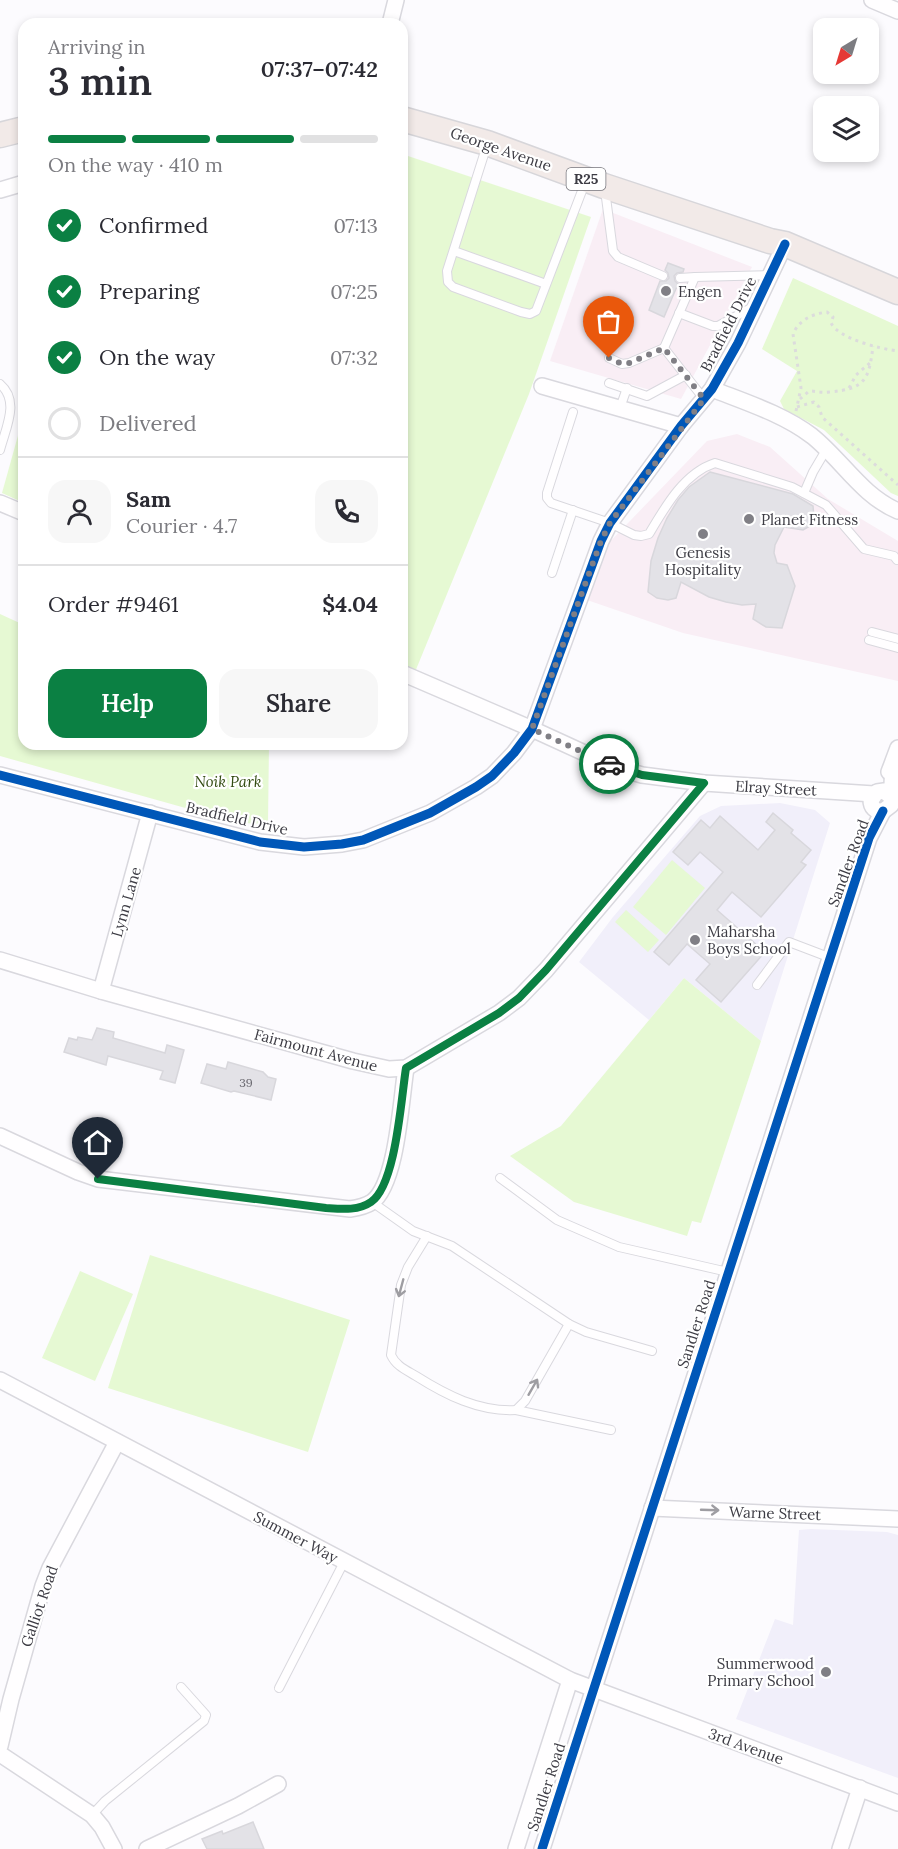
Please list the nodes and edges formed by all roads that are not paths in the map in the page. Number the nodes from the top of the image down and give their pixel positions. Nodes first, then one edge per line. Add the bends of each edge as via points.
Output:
1 (396, 0) edge
2 (872, 0) edge
3 (898, 11) edge
4 (392, 18) edge
5 (408, 121) edge
6 (18, 130) edge
7 (0, 135) edge
8 (487, 143) junction
9 (596, 182) junction
10 (18, 185) edge
11 (0, 190) edge
12 (454, 250) junction
13 (776, 254) junction
14 (663, 276) dead end
15 (695, 277) junction
16 (680, 278) dead end
17 (546, 284) junction
18 (898, 292) edge
19 (755, 305) junction
20 (898, 306) edge
21 (679, 313) junction
22 (664, 348) junction
23 (609, 358) dead end
24 (686, 375) junction
25 (609, 383) dead end
26 (0, 384) edge
27 (542, 386) dead end
28 (627, 388) junction
29 (708, 394) junction
30 (620, 408) junction
31 (573, 412) dead end
32 (681, 426) junction
33 (0, 450) edge
34 (826, 450) junction
35 (804, 493) junction
36 (0, 502) edge
37 (18, 510) edge
38 (573, 510) junction
39 (898, 511) edge
40 (610, 523) junction
41 (897, 560) edge
42 (552, 573) dead end
43 (898, 639) edge
44 (898, 648) edge
45 (408, 676) edge
46 (532, 729) junction
47 (898, 748) edge
48 (0, 775) edge
49 (704, 783) junction
50 (884, 804) edge
51 (150, 813) junction
52 (831, 958) junction
53 (0, 960) edge
54 (757, 985) dead end
55 (101, 991) junction
56 (406, 1068) junction
57 (0, 1136) edge
58 (500, 1178) dead end
59 (372, 1202) junction
60 (427, 1236) junction
61 (728, 1272) junction
62 (569, 1324) junction
63 (652, 1352) dead end
64 (0, 1380) edge
65 (516, 1410) junction
66 (611, 1430) dead end
67 (117, 1442) junction
68 (652, 1508) junction
69 (897, 1515) edge
70 (344, 1562) junction
71 (570, 1680) junction
72 (181, 1687) dead end
73 (279, 1688) dead end
74 (593, 1689) junction
75 (0, 1746) edge
76 (0, 1754) edge
77 (278, 1784) dead end
78 (860, 1788) junction
79 (898, 1803) edge
80 (92, 1815) junction
81 (114, 1849) edge
82 (147, 1849) edge
83 (516, 1849) edge
84 (542, 1849) edge
85 (840, 1849) edge

1 - 4 street
2 - 3 street
5 - 8 main road, George Avenue / R25
6 - 7 main road
8 - 9 main road, George Avenue / R25
8 - 12 lane
9 - 13 main road, George Avenue / R25
9 - 14 lane via 613,251 618,257
9 - 17 lane
10 - 11 street
12 - 17 lane
12 - 17 lane via 447,271 453,287 530,314 536,311
13 - 15 lane
13 - 18 main road, George Avenue / R25
13 - 19 street, Bradfield Drive
13 - 20 main road, George Avenue / R25
15 - 16 lane
15 - 21 lane
19 - 21 lane via 718,326
19 - 29 street, Bradfield Drive
21 - 22 lane
22 - 23 lane via 629,363
22 - 24 lane
24 - 28 lane via 647,396
24 - 29 lane
25 - 28 lane
26 - 33 lane via 9,393 11,406
27 - 30 street
28 - 30 lane
29 - 32 street, Bradfield Drive
29 - 34 street via 780,417 812,436
30 - 32 street
31 - 38 lane via 547,493 551,503
32 - 40 street, Bradfield Drive
34 - 35 lane
34 - 39 street via 875,498
35 - 40 lane via 715,463 687,481 649,534 634,535
35 - 41 lane via 826,505 864,549
36 - 37 street
38 - 40 lane
38 - 42 lane
40 - 46 street, Bradfield Drive
43 - 44 lane via 871,636
45 - 46 street, Elray Street
46 - 49 street, Elray Street via 628,771
46 - 51 street, Bradfield Drive via 502,767 476,787 430,813 363,840 304,847 260,842
47 - 50 street, Sandler Road
48 - 51 street, Bradfield Drive
49 - 50 street, Elray Street via 847,792
49 - 56 street via 519,998
50 - 52 street, Sandler Road via 869,838
51 - 55 street, Lynn Lane
52 - 54 lane via 789,942
52 - 61 street, Sandler Road
53 - 55 street, Fairmount Avenue
55 - 56 street, Fairmount Avenue via 353,1062
56 - 59 street via 390,1173 383,1190
57 - 59 street via 98,1179 326,1208 350,1209
58 - 61 lane via 557,1220 619,1248
59 - 60 lane
60 - 62 lane via 452,1246
60 -> 65 lane via 401,1285 393,1359 454,1398 478,1406
61 - 68 street, Sandler Road
62 - 63 lane
65 -> 62 lane
64 - 67 street, Summer Way
65 - 66 lane
67 - 70 street, Summer Way
67 - 75 street, Galliot Road via 43,1586
68 -> 69 street, Warne Street
68 - 74 street, Sandler Road
70 - 71 street, Summer Way
70 - 73 lane
71 - 74 street, Summer Way
71 - 83 street
72 - 80 lane via 206,1715 204,1721
74 - 78 street, 3rd Avenue
74 - 84 street, Sandler Road
76 - 80 street
77 - 82 street
78 - 79 street, 3rd Avenue
78 - 85 street
80 - 81 street

